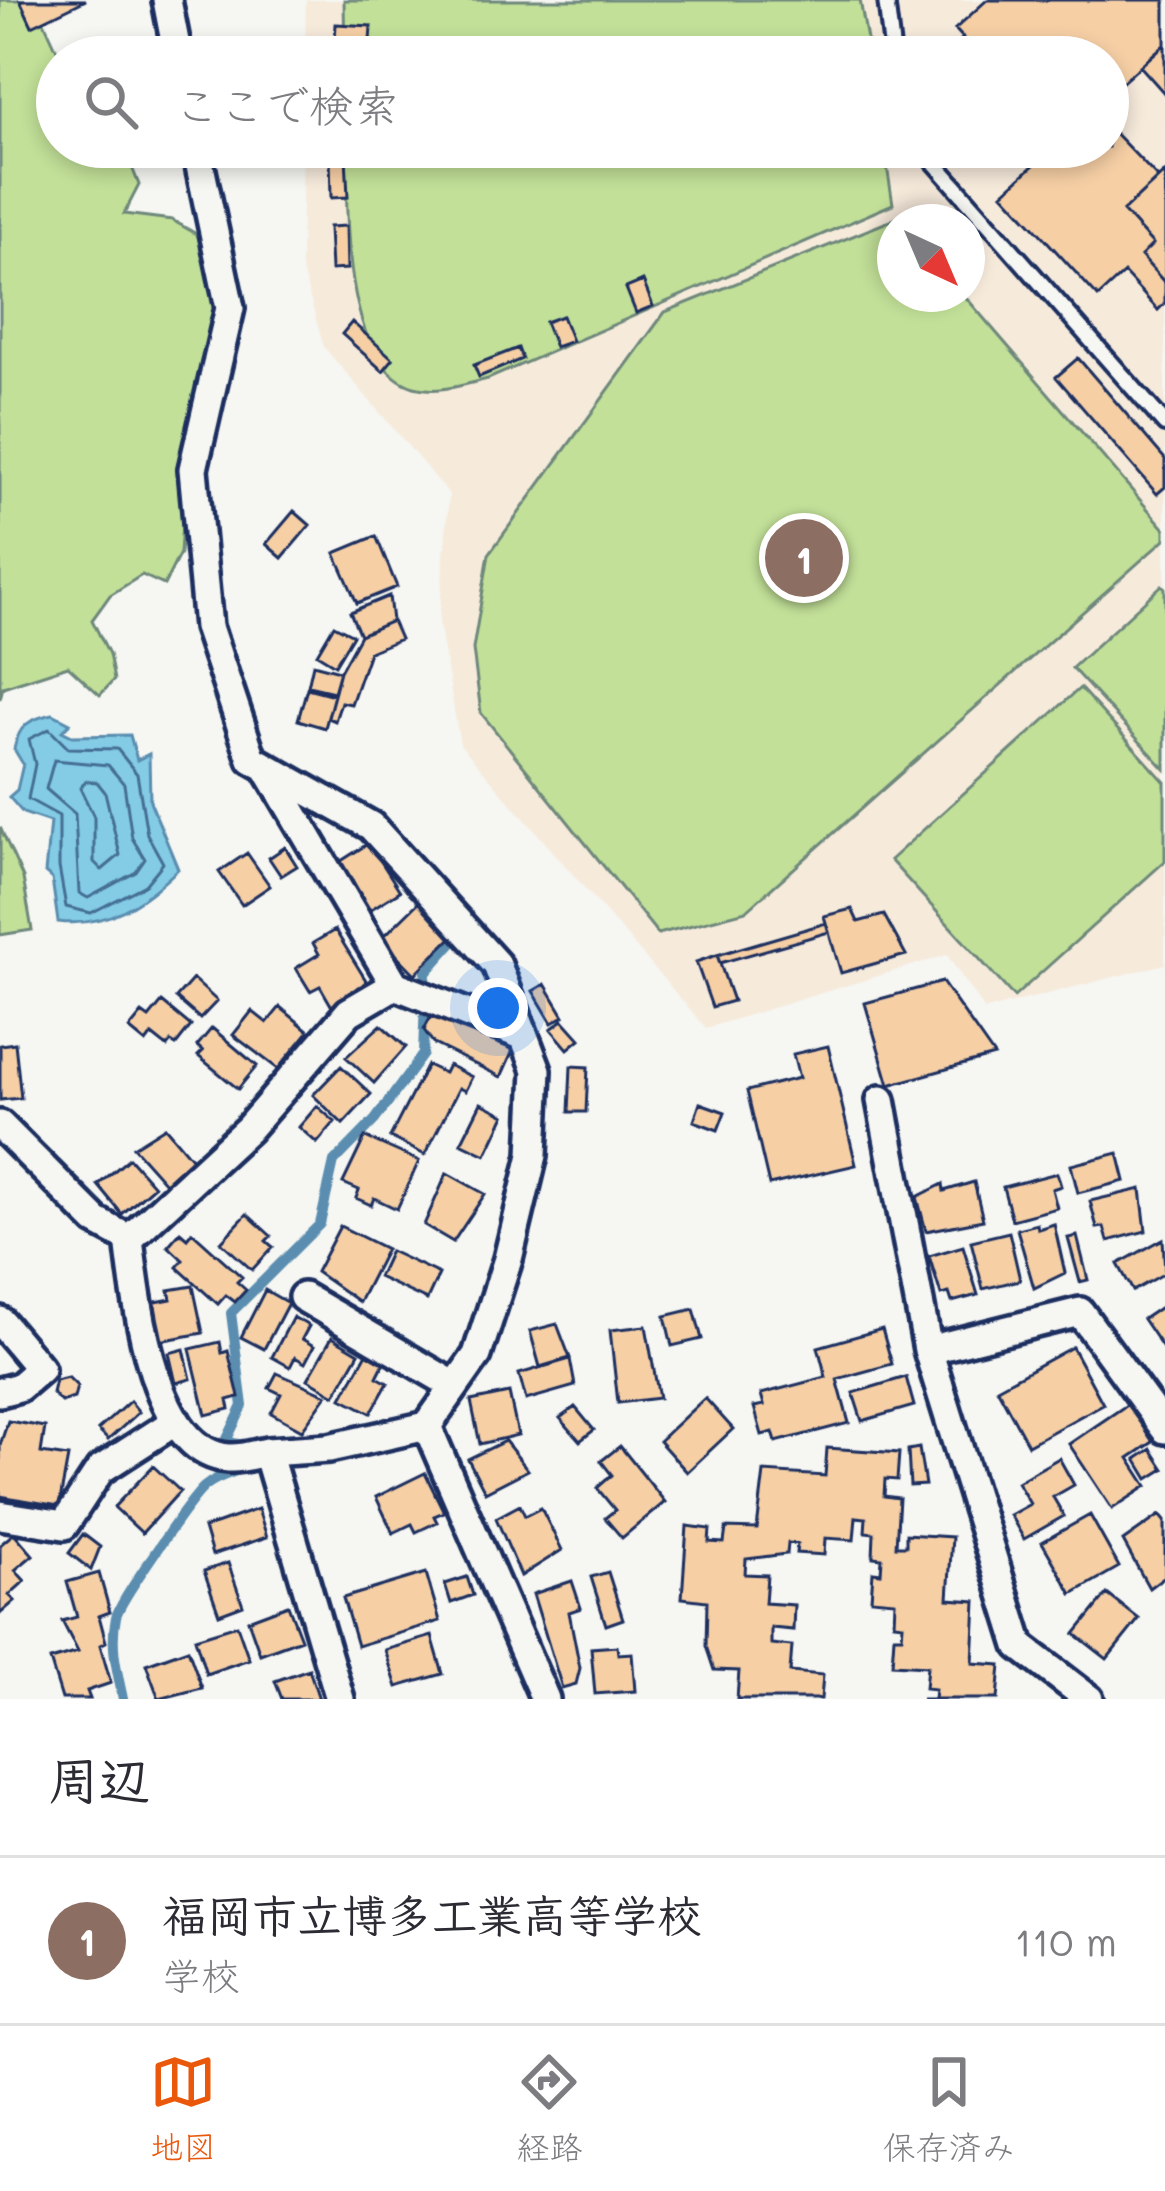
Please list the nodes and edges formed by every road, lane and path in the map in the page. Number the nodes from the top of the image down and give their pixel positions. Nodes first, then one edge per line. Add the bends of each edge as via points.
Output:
1 (166, 0) edge
2 (886, 0) edge
3 (174, 36) edge
4 (890, 36) edge
5 (200, 168) edge
6 (939, 168) edge
7 (1165, 424) edge
8 (266, 767) junction
9 (400, 987) junction
10 (519, 1034) junction
11 (881, 1100) dead end
12 (0, 1125) edge
13 (129, 1239) junction
14 (303, 1297) dead end
15 (0, 1321) edge
16 (928, 1350) junction
17 (455, 1386) junction
18 (0, 1392) edge
19 (176, 1421) junction
20 (427, 1426) junction
21 (1165, 1429) edge
22 (267, 1452) junction
23 (0, 1514) edge
24 (1080, 1696) edge
25 (340, 1699) edge
26 (545, 1699) edge

1 - 3 street
2 - 4 lane
5 - 8 street via 230,308 193,469 208,627 252,759
6 - 7 lane
8 - 9 street
8 - 10 street via 371,826 497,964
9 - 10 street
9 - 13 street via 350,1012 248,1129
10 - 17 street via 537,1070 533,1155 477,1355
11 - 16 street
12 - 13 street via 96,1220
13 - 19 street via 141,1339
14 - 17 street
15 - 18 street via 40,1369 19,1388
16 - 21 street via 1080,1312
16 - 24 street via 1020,1646
17 - 20 street
19 - 22 street via 227,1459
19 - 23 street via 100,1470 64,1525
20 - 22 street
20 - 26 street
22 - 25 street

